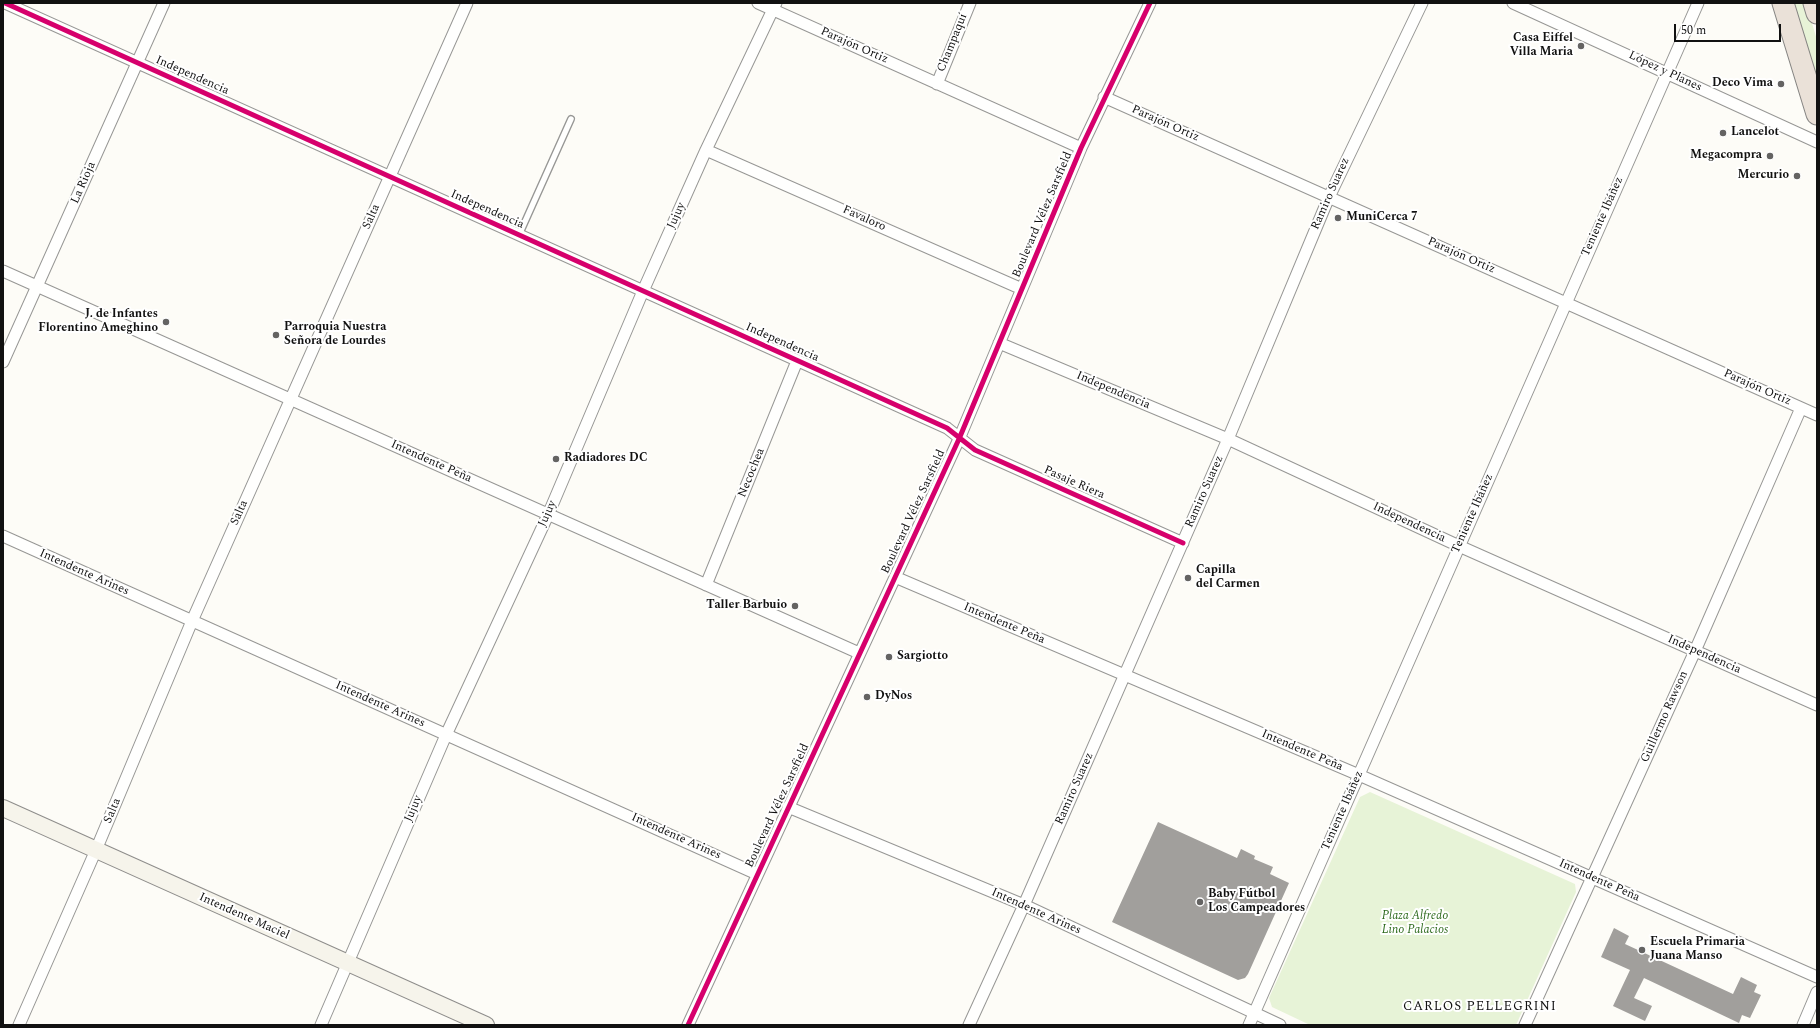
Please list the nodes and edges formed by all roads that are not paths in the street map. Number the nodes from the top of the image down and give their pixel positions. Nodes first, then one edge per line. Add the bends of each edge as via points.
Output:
1 (164, 3) edge
2 (467, 3) edge
3 (758, 3) edge
4 (970, 3) edge
5 (1150, 3) edge
6 (1422, 3) edge
7 (1513, 3) edge
8 (1698, 3) edge
9 (1784, 3) edge
10 (1814, 3) edge
11 (10, 4) edge
12 (775, 6) edge
13 (1817, 13) edge
14 (138, 63) junction
15 (1666, 73) junction
16 (937, 84) junction
17 (1104, 97) junction
18 (1817, 114) edge
19 (571, 119) dead end
20 (1817, 142) edge
21 (1081, 148) junction
22 (706, 150) junction
23 (390, 177) junction
24 (1329, 197) junction
25 (519, 235) junction
26 (3, 271) edge
27 (37, 286) junction
28 (1022, 289) junction
29 (643, 291) junction
30 (1565, 303) junction
31 (999, 343) junction
32 (797, 361) junction
33 (3, 362) edge
34 (291, 400) junction
35 (1801, 408) junction
36 (1817, 415) edge
37 (959, 439) junction
38 (1228, 439) junction
39 (548, 515) junction
40 (3, 536) edge
41 (1183, 543) junction
42 (1459, 546) junction
43 (895, 577) junction
44 (706, 585) junction
45 (192, 621) junction
46 (1695, 651) junction
47 (859, 653) junction
48 (1124, 676) junction
49 (1817, 705) edge
50 (446, 735) junction
51 (1359, 775) junction
52 (788, 807) junction
53 (3, 808) edge
54 (96, 850) junction
55 (757, 874) junction
56 (1593, 879) junction
57 (1024, 905) junction
58 (348, 964) junction
59 (1817, 978) edge
60 (1817, 992) edge
61 (1255, 1014) junction
62 (19, 1025) edge
63 (320, 1025) edge
64 (486, 1025) edge
65 (688, 1025) edge
66 (969, 1025) edge
67 (1250, 1025) edge
68 (1280, 1025) edge
69 (1525, 1025) edge
70 (1803, 1025) edge

1 - 14 street, La Rioja
2 - 23 street, Salta
3 - 12 street, Parajón Ortiz
4 - 16 street, Champaquí
5 - 17 street, Boulevard Vélez Sarsfield
6 - 24 street, Ramiro Suarez
7 - 15 street, López y Planes
8 - 15 street, Teniente Ibáñez
9 - 18 highway
10 - 13 highway
11 - 14 street, Independencia
12 - 16 street, Parajón Ortiz
12 - 22 street, Jujuy
14 - 23 street, Independencia
14 - 27 street, La Rioja
15 - 20 street, López y Planes
15 - 30 street, Teniente Ibáñez
16 - 21 street, Parajón Ortiz
17 - 21 street, Boulevard Vélez Sarsfield
17 - 24 street, Parajón Ortiz
19 - 25 lane
21 - 28 street, Boulevard Vélez Sarsfield
22 - 28 street, Favaloro
22 - 29 street, Jujuy
23 - 25 street, Independencia
23 - 34 street, Salta
24 - 30 street, Parajón Ortiz
24 - 38 street, Ramiro Suarez
25 - 29 street, Independencia
26 - 27 street, Intendente Peña
27 - 33 street, La Rioja
27 - 34 street, Intendente Peña
28 - 31 street, Boulevard Vélez Sarsfield
29 - 32 street, Independencia
29 - 39 street, Jujuy
30 - 35 street, Parajón Ortiz
30 - 42 street, Teniente Ibáñez
31 - 37 street, Boulevard Vélez Sarsfield
31 - 38 street, Independencia
32 - 37 street, Independencia via 947,428
32 - 44 street, Necochea
34 - 39 street, Intendente Peña
34 - 45 street, Salta
35 - 36 street, Parajón Ortiz
35 - 46 street, Guillermo Rawson
37 - 41 street, Pasaje Riera via 975,450
37 - 43 street, Boulevard Vélez Sarsfield
38 - 41 street, Ramiro Suarez
38 - 42 street, Independencia
39 - 44 street, Intendente Peña
39 - 50 street, Jujuy
40 - 45 street, Intendente Arines
41 - 48 street, Ramiro Suarez
42 - 46 street, Independencia
42 - 51 street, Teniente Ibáñez
43 - 47 street, Boulevard Vélez Sarsfield
43 - 48 street, Intendente Peña
44 - 47 street, Intendente Peña
45 - 50 street, Intendente Arines
45 - 54 street, Salta
46 - 49 street, Independencia
46 - 56 street, Guillermo Rawson
47 - 52 street, Boulevard Vélez Sarsfield
48 - 51 street, Intendente Peña
48 - 57 street, Ramiro Suarez
50 - 55 street, Intendente Arines
50 - 58 street, Jujuy
51 - 56 street, Intendente Peña
51 - 61 street, Teniente Ibáñez
52 - 55 street, Boulevard Vélez Sarsfield
52 - 57 street, Intendente Arines
53 - 54 main road, Intendente Maciel
54 - 58 main road, Intendente Maciel
54 - 62 street, Salta
55 - 65 street, Boulevard Vélez Sarsfield
56 - 59 street, Intendente Peña
56 - 69 street, Guillermo Rawson
57 - 61 street, Intendente Arines
57 - 66 street, Ramiro Suarez
58 - 63 street, Jujuy
58 - 64 main road, Intendente Maciel
60 - 70 street
61 - 67 street, Teniente Ibáñez
61 - 68 street, Intendente Arines

